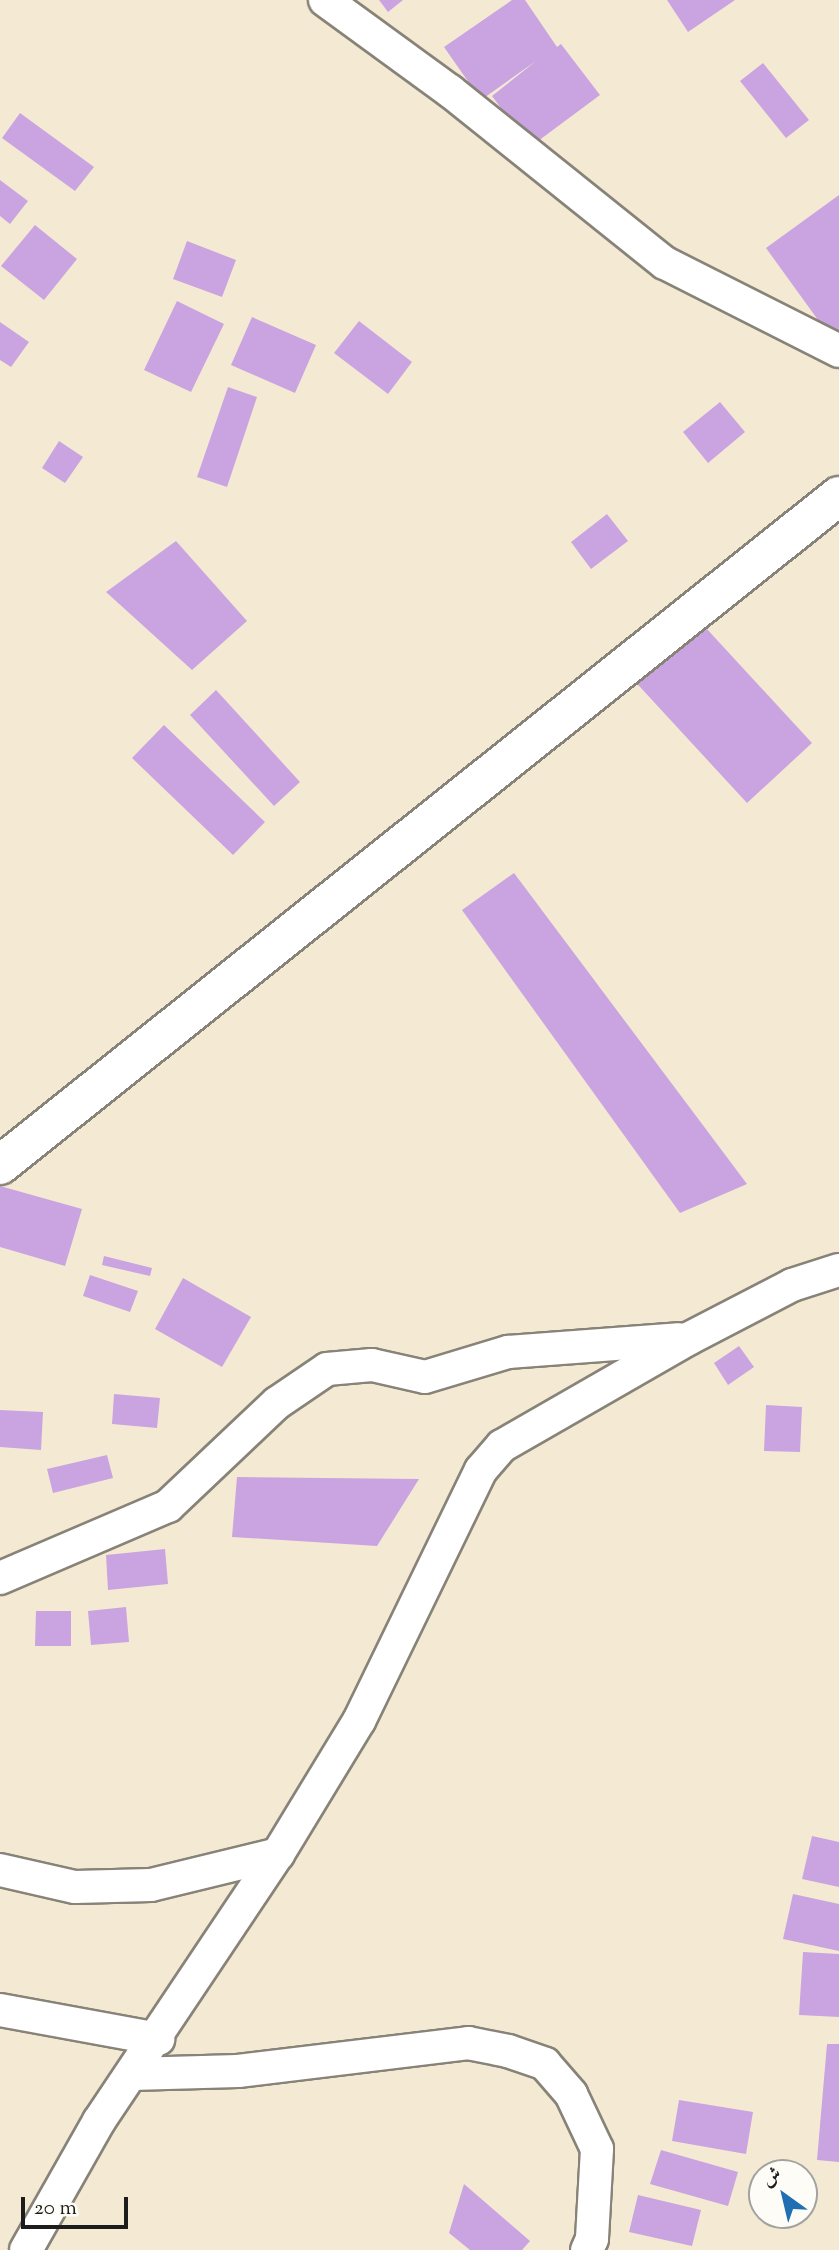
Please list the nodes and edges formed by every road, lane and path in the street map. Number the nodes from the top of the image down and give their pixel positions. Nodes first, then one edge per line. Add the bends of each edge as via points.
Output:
1 (325, 0) edge
2 (839, 351) edge
3 (839, 496) edge
4 (0, 1165) edge
5 (839, 1270) edge
6 (688, 1339) junction
7 (0, 1578) edge
8 (278, 1854) junction
9 (0, 1870) edge
10 (0, 2010) edge
11 (158, 2039) junction
12 (132, 2074) junction
13 (26, 2250) edge
14 (587, 2250) edge

1 - 2 street via 450,91 665,263
3 - 4 street
5 - 6 street via 792,1285
6 - 7 street via 508,1352 425,1377 372,1364 327,1370 277,1403 169,1506
6 - 8 street via 502,1446 481,1470 359,1721
8 - 9 street via 151,1885 75,1887
8 - 11 street
10 - 11 street
11 - 12 street
12 - 13 street via 99,2121
12 - 14 street via 238,2071 468,2043 545,2064 570,2094 597,2149 592,2239

